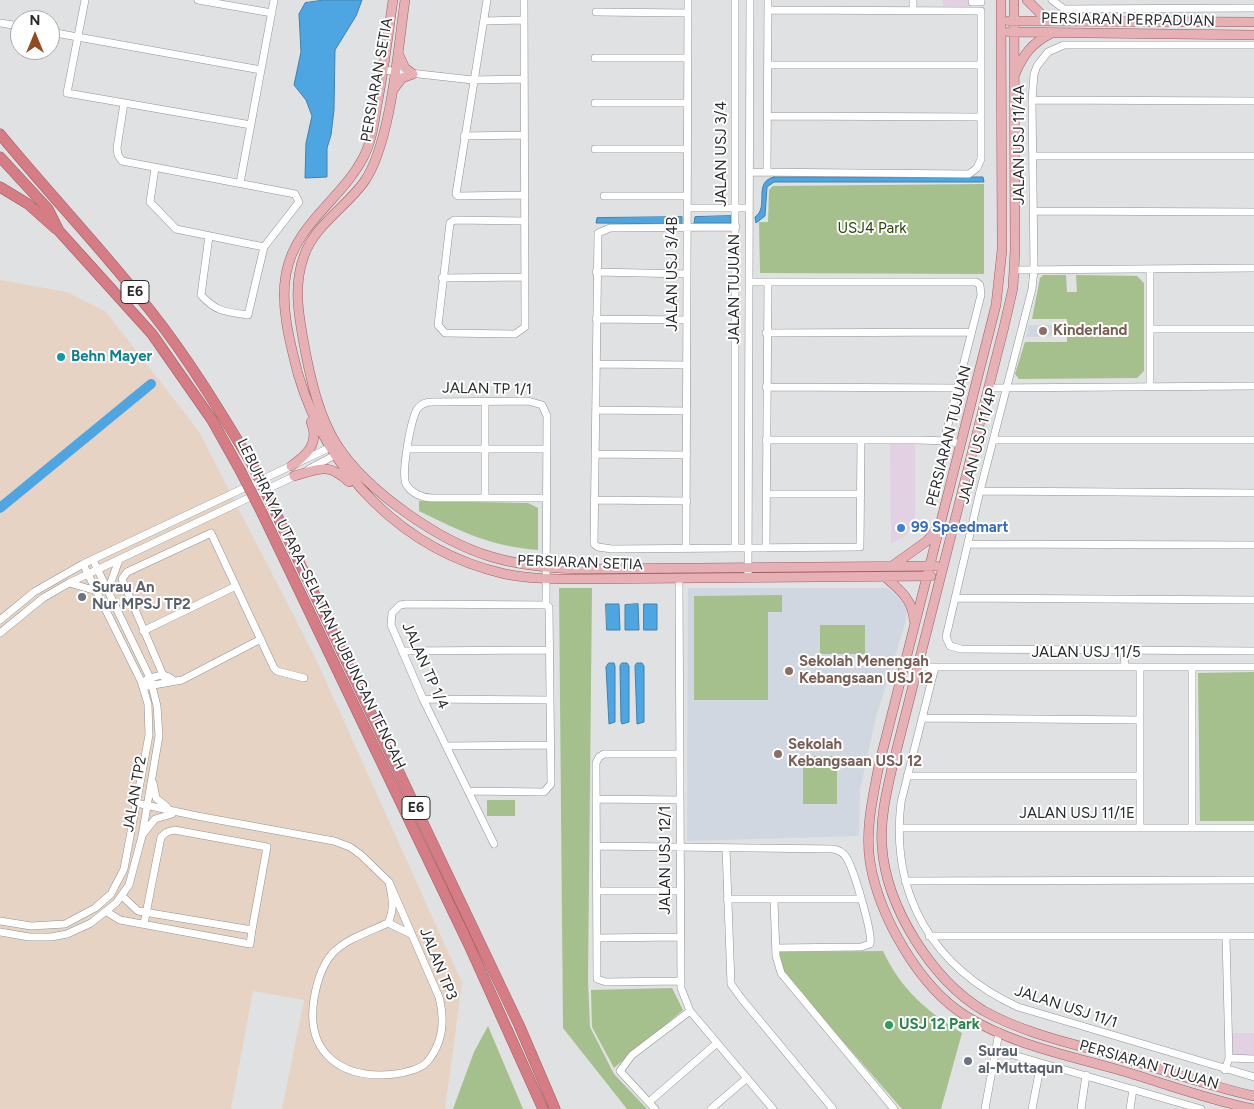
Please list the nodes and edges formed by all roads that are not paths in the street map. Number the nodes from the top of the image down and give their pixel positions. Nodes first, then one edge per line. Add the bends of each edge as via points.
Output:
1 (85, 0) edge
2 (198, 0) edge
3 (274, 0) edge
4 (393, 0) edge
5 (405, 0) edge
6 (487, 0) edge
7 (524, 0) edge
8 (688, 0) edge
9 (736, 0) edge
10 (750, 0) edge
11 (768, 0) edge
12 (913, 0) edge
13 (972, 0) edge
14 (981, 0) edge
15 (1002, 0) edge
16 (1014, 0) edge
17 (1027, 0) edge
18 (1052, 0) edge
19 (1254, 8) edge
20 (768, 10) junction
21 (913, 11) junction
22 (596, 12) dead end
23 (272, 13) junction
24 (688, 13) junction
25 (524, 20) junction
26 (484, 21) junction
27 (1002, 21) junction
28 (1014, 21) junction
29 (1057, 21) junction
30 (1254, 22) edge
31 (1002, 32) junction
32 (1014, 32) junction
33 (1052, 32) junction
34 (60, 34) edge
35 (1254, 35) edge
36 (78, 37) junction
37 (1254, 45) edge
38 (397, 50) junction
39 (595, 58) dead end
40 (688, 58) junction
41 (768, 64) junction
42 (981, 65) junction
43 (261, 70) junction
44 (384, 70) junction
45 (394, 71) junction
46 (413, 74) junction
47 (1013, 78) junction
48 (524, 79) junction
49 (473, 80) junction
50 (392, 92) junction
51 (1032, 100) junction
52 (1254, 101) edge
53 (124, 103) junction
54 (595, 103) dead end
55 (688, 103) junction
56 (768, 116) junction
57 (981, 117) junction
58 (251, 125) junction
59 (0, 134) edge
60 (524, 135) junction
61 (464, 136) junction
62 (595, 149) dead end
63 (688, 149) junction
64 (1033, 156) junction
65 (1254, 156) edge
66 (0, 157) edge
67 (155, 168) junction
68 (750, 172) junction
69 (767, 172) junction
70 (240, 183) junction
71 (0, 187) edge
72 (525, 195) junction
73 (604, 196) dead end
74 (688, 196) junction
75 (687, 208) junction
76 (736, 208) junction
77 (749, 208) junction
78 (1034, 211) junction
79 (1254, 212) edge
80 (525, 221) junction
81 (687, 227) junction
82 (736, 227) junction
83 (59, 231) junction
84 (209, 236) junction
85 (264, 247) junction
86 (1254, 268) edge
87 (1150, 269) junction
88 (1015, 270) junction
89 (1034, 270) junction
90 (596, 272) junction
91 (687, 274) junction
92 (525, 277) junction
93 (442, 278) junction
94 (749, 282) junction
95 (768, 282) junction
96 (596, 319) junction
97 (687, 320) junction
98 (1150, 329) junction
99 (1254, 329) edge
100 (971, 332) junction
101 (766, 333) junction
102 (290, 345) junction
103 (596, 364) junction
104 (687, 364) junction
105 (1150, 386) junction
106 (1254, 386) edge
107 (1007, 387) junction
108 (766, 388) junction
109 (957, 388) junction
110 (990, 388) junction
111 (485, 401) junction
112 (596, 410) junction
113 (687, 411) junction
114 (766, 440) junction
115 (861, 440) junction
116 (944, 440) junction
117 (993, 440) junction
118 (1254, 440) edge
119 (960, 444) junction
120 (408, 448) junction
121 (485, 449) junction
122 (335, 450) junction
123 (547, 450) junction
124 (595, 454) junction
125 (687, 455) junction
126 (291, 466) junction
127 (294, 476) junction
128 (980, 491) junction
129 (1254, 493) edge
130 (766, 494) junction
131 (860, 494) junction
132 (485, 498) junction
133 (547, 498) junction
134 (594, 500) junction
135 (686, 501) junction
136 (397, 522) junction
137 (941, 524) junction
138 (968, 544) junction
139 (1254, 545) edge
140 (686, 548) junction
141 (736, 548) junction
142 (748, 548) junction
143 (766, 548) junction
144 (93, 560) junction
145 (119, 560) junction
146 (83, 564) junction
147 (892, 566) junction
148 (930, 566) junction
149 (943, 566) junction
150 (748, 567) junction
151 (546, 568) junction
152 (674, 568) junction
153 (98, 570) junction
154 (88, 574) junction
155 (885, 576) junction
156 (928, 576) junction
157 (941, 576) junction
158 (546, 578) junction
159 (680, 578) junction
160 (748, 578) junction
161 (69, 584) junction
162 (236, 586) junction
163 (108, 590) junction
164 (96, 591) junction
165 (955, 598) junction
166 (1254, 600) edge
167 (546, 605) junction
168 (0, 620) edge
169 (143, 630) junction
170 (914, 630) junction
171 (0, 633) edge
172 (261, 639) junction
173 (549, 650) junction
174 (1124, 650) junction
175 (1254, 650) edge
176 (402, 651) junction
177 (918, 667) junction
178 (936, 667) junction
179 (1125, 667) junction
180 (1140, 667) junction
181 (1192, 667) junction
182 (1254, 667) edge
183 (304, 678) dead end
184 (167, 679) junction
185 (151, 682) junction
186 (142, 685) junction
187 (423, 699) junction
188 (550, 700) junction
189 (922, 718) junction
190 (1140, 720) junction
191 (550, 745) junction
192 (448, 746) junction
193 (680, 754) junction
194 (152, 773) junction
195 (907, 776) junction
196 (1140, 776) junction
197 (468, 791) junction
198 (596, 799) junction
199 (680, 800) junction
200 (136, 805) junction
201 (146, 808) junction
202 (173, 812) junction
203 (899, 828) junction
204 (1140, 828) junction
205 (1192, 828) junction
206 (1254, 828) edge
207 (142, 836) junction
208 (494, 844) dead end
209 (596, 846) junction
210 (680, 848) junction
211 (726, 848) junction
212 (1254, 880) edge
213 (905, 881) junction
214 (389, 882) junction
215 (597, 891) junction
216 (680, 892) junction
217 (122, 896) junction
218 (727, 899) junction
219 (861, 899) junction
220 (774, 900) junction
221 (900, 910) junction
222 (107, 912) junction
223 (147, 913) junction
224 (888, 915) junction
225 (0, 921) edge
226 (388, 923) junction
227 (144, 924) junction
228 (252, 930) junction
229 (0, 932) edge
230 (412, 934) junction
231 (929, 936) junction
232 (1226, 936) junction
233 (1254, 936) edge
234 (680, 937) junction
235 (597, 938) junction
236 (776, 948) junction
237 (680, 981) junction
238 (690, 1011) junction
239 (999, 1032) junction
240 (716, 1043) junction
241 (996, 1050) junction
242 (1228, 1058) junction
243 (1254, 1059) edge
244 (1040, 1062) junction
245 (1225, 1070) junction
246 (1086, 1075) junction
247 (1254, 1077) edge
248 (747, 1078) junction
249 (1133, 1089) junction
250 (1254, 1096) edge
251 (649, 1102) junction
252 (1179, 1106) edge
253 (543, 1109) edge
254 (555, 1109) edge
255 (655, 1109) edge
256 (711, 1109) edge
257 (773, 1109) edge
258 (833, 1109) edge
259 (894, 1109) edge
260 (985, 1109) edge
261 (1032, 1109) edge
262 (1081, 1109) edge
263 (1130, 1109) edge
264 (1201, 1109) edge
265 (1254, 1109) edge

1 - 36 street
2 - 23 street
3 - 23 street
4 - 44 main road, PERSIARAN SETIA
5 - 38 main road, PERSIARAN SETIA
6 - 26 street
7 - 25 street
8 - 24 street, JALAN USJ 3/4B
9 - 76 street, JALAN USJ 3/4
10 - 68 street, JALAN TUJUAN
11 - 20 street
12 - 21 street
13 - 14 street
15 - 27 main road, PERSIARAN TUJUAN
16 - 28 main road, PERSIARAN TUJUAN
17 - 29 main road via 1041,14
18 - 19 street via 1064,9
20 - 21 street
20 - 41 street
21 - 42 street via 981,11
22 - 24 street
23 - 43 street
24 - 40 street, JALAN USJ 3/4B
25 - 26 street
25 - 48 street
26 - 49 street
27 - 28 main road, PERSIARAN PERPADUAN
27 - 31 main road, PERSIARAN TUJUAN
28 - 29 main road, PERSIARAN PERPADUAN
28 - 32 main road, PERSIARAN TUJUAN
29 - 30 main road, PERSIARAN PERPADUAN
31 - 32 main road, PERSIARAN PERPADUAN
31 - 119 main road, PERSIARAN TUJUAN via 1002,250 998,290 992,327
32 - 33 main road, PERSIARAN PERPADUAN
32 - 47 main road, PERSIARAN TUJUAN
33 - 35 main road, PERSIARAN PERPADUAN
33 - 47 main road via 1026,52
34 - 36 street
36 - 43 street
36 - 53 street via 67,93
37 - 51 street, JALAN USJ 11/4A via 1056,47 1037,66
38 - 45 main road, PERSIARAN SETIA
38 - 46 main road via 404,68
39 - 40 street
40 - 55 street, JALAN USJ 3/4B
41 - 42 street
41 - 56 street
42 - 57 street
43 - 58 street
44 - 45 street
44 - 102 main road, PERSIARAN SETIA via 372,132 363,158 351,178 306,228 292,256 286,274 285,296
45 - 46 street
45 - 50 main road, PERSIARAN SETIA
46 - 49 street
46 - 50 main road via 402,78
47 - 88 main road, PERSIARAN TUJUAN
48 - 49 street
48 - 60 street
49 - 61 street
50 - 122 main road, PERSIARAN SETIA via 375,161 364,182 316,236 304,255 300,274 297,296 312,382
51 - 52 street
51 - 64 street, JALAN USJ 11/4A
53 - 58 street
53 - 67 street via 118,155 122,161
54 - 55 street
55 - 63 street, JALAN USJ 3/4B
56 - 57 street
56 - 69 street
57 - 69 street via 981,159 969,174
58 - 70 street
59 - 254 highway, LEBUHRAYA UTARA–SELATAN HUBUNGAN TENGAH / E6, bridge via 155,316 252,464 519,1026
60 - 61 street
60 - 72 street
61 - 72 street via 458,196
62 - 63 street
63 - 74 street, JALAN USJ 3/4B
64 - 65 street
64 - 78 street, JALAN USJ 11/4A
66 - 83 highway, LEBUHRAYA UTARA–SELATAN HUBUNGAN TENGAH / E6 via 48,209
67 - 70 street
67 - 84 street via 150,202 176,229
68 - 69 street
68 - 77 street, JALAN TUJUAN
70 - 85 street via 295,194 299,202
71 - 83 highway via 13,193
72 - 80 street
73 - 74 street
74 - 75 street, JALAN USJ 3/4B
75 - 76 street
75 - 81 street, JALAN USJ 3/4B
76 - 77 street
76 - 82 street, JALAN USJ 3/4
77 - 94 street, JALAN TUJUAN
78 - 79 street
78 - 89 street, JALAN USJ 11/4A
80 - 92 street
80 - 93 street via 454,220 450,223
81 - 82 street
81 - 90 street via 605,229 596,238
81 - 91 street, JALAN USJ 3/4B
82 - 141 street, JALAN USJ 3/4
83 - 253 highway, LEBUHRAYA UTARA–SELATAN HUBUNGAN TENGAH / E6, bridge via 152,334 212,420 240,470
84 - 85 street
84 - 85 street via 201,295 220,311 248,315
86 - 87 street
87 - 89 street
87 - 98 street
88 - 89 street
88 - 110 main road, PERSIARAN TUJUAN
89 - 107 street, JALAN USJ 11/4P
90 - 91 street
90 - 96 street
91 - 97 street, JALAN USJ 3/4B
92 - 93 street
92 - 93 street via 525,327 515,334 445,333 438,325
94 - 95 street
94 - 142 street, JALAN TUJUAN
95 - 100 street via 971,281 981,290
95 - 101 street
96 - 97 street
96 - 103 street
97 - 104 street, JALAN USJ 3/4B
98 - 99 street
98 - 105 street
100 - 101 street
100 - 109 street
101 - 108 street
102 - 122 main road, PERSIARAN SETIA via 307,404
102 - 126 main road via 298,388 314,429 310,451
103 - 104 street
103 - 112 street
104 - 113 street, JALAN USJ 3/4B
105 - 106 street
105 - 107 street
107 - 110 street
107 - 117 street, JALAN USJ 11/4P
108 - 109 street
108 - 114 street
109 - 116 street
110 - 149 main road, PERSIARAN TUJUAN
111 - 120 street, JALAN TP 1/1 via 421,404
111 - 121 street
111 - 123 street, JALAN TP 1/1 via 542,405 547,416
112 - 113 street
112 - 124 street
113 - 125 street, JALAN USJ 3/4B
114 - 115 street
114 - 130 street
115 - 116 street
115 - 131 street
116 - 119 street
117 - 118 street
117 - 128 street, JALAN USJ 11/4P
119 - 137 main road, PERSIARAN TUJUAN
120 - 121 street
120 - 132 street, JALAN TP 1/1 via 404,475 414,492 426,498
121 - 123 street
121 - 132 street
122 - 126 street
122 - 127 street
122 - 136 main road, PERSIARAN SETIA via 370,498
122 - 151 main road, PERSIARAN SETIA via 382,496 442,538 483,555
123 - 133 street, JALAN TP 1/1
124 - 125 street
124 - 134 street
125 - 135 street, JALAN USJ 3/4B
126 - 144 street
127 - 136 main road via 320,468 331,469 384,515
127 - 145 street
128 - 129 street
128 - 138 street, JALAN USJ 11/4P
130 - 131 street
130 - 143 street
131 - 143 street via 860,547
132 - 133 street
133 - 151 street, JALAN TP 1/1
134 - 135 street
134 - 140 street via 594,544 606,548
135 - 140 street, JALAN USJ 3/4B
136 - 158 main road, PERSIARAN SETIA via 447,554 468,562 508,574
137 - 147 main road via 927,541
137 - 148 main road, PERSIARAN TUJUAN
138 - 139 street
138 - 165 street, JALAN USJ 11/4P
140 - 141 street
141 - 142 street
142 - 143 street
142 - 150 street, JALAN TUJUAN
144 - 146 street
144 - 153 street, JALAN TP2
145 - 153 street
145 - 163 street
146 - 154 street, JALAN TP2
146 - 168 street via 34,592
147 - 148 main road, PERSIARAN SETIA
147 - 150 main road, PERSIARAN SETIA
148 - 149 main road, PERSIARAN SETIA
148 - 156 main road, PERSIARAN TUJUAN
149 - 157 main road, PERSIARAN TUJUAN
150 - 152 main road, PERSIARAN SETIA
150 - 160 street, JALAN TUJUAN
151 - 152 main road, PERSIARAN SETIA
151 - 158 street, JALAN TP 1/1
152 - 159 main road
153 - 154 street
153 - 163 street, JALAN TP2
154 - 161 street
154 - 164 street, JALAN TP2
155 - 156 main road, PERSIARAN SETIA
155 - 160 main road, PERSIARAN SETIA
155 - 170 main road via 909,601
156 - 157 main road, PERSIARAN SETIA
156 - 170 main road, PERSIARAN TUJUAN
157 - 177 main road, PERSIARAN TUJUAN
158 - 159 main road, PERSIARAN SETIA
158 - 167 street
159 - 160 main road, PERSIARAN SETIA
159 - 193 street, JALAN USJ 12/1
161 - 164 street
161 - 171 street via 43,598
162 - 169 street
162 - 169 street via 211,533 127,572 122,580 124,588
162 - 172 street
163 - 185 street, JALAN TP2
164 - 186 street, JALAN TP2
165 - 166 street
165 - 174 street, JALAN USJ 11/4P via 946,637 950,646 961,649
167 - 173 street via 549,607
167 - 176 street, JALAN TP 1/4 via 400,605 391,618
169 - 184 street
170 - 224 main road, PERSIARAN TUJUAN via 870,810 870,863
172 - 183 street via 277,671
172 - 184 street via 182,680
173 - 176 street
173 - 188 street
174 - 175 street
174 - 179 street
176 - 187 street, JALAN TP 1/4
177 - 178 street, JALAN USJ 11/5
177 - 221 main road, PERSIARAN TUJUAN via 883,812 883,861
178 - 179 street, JALAN USJ 11/5
178 - 189 street, JALAN USJ 11/1
179 - 180 street, JALAN USJ 11/5
180 - 181 street, JALAN USJ 11/5
180 - 190 street
181 - 182 street, JALAN USJ 11/5
181 - 205 street
184 - 185 street
185 - 186 street
185 - 194 street, JALAN TP2 via 159,736
186 - 200 street, JALAN TP2 via 148,704 149,735
187 - 188 street
187 - 192 street, JALAN TP 1/4
188 - 191 street
189 - 190 street
189 - 195 street, JALAN USJ 11/1
190 - 196 street
191 - 192 street
191 - 197 street via 551,784 544,792
192 - 197 street, JALAN TP 1/4
193 - 198 street via 604,754 598,757
193 - 199 street, JALAN USJ 12/1
194 - 201 street, JALAN TP2
194 - 202 street via 156,798
195 - 196 street
195 - 203 street, JALAN USJ 11/1
196 - 204 street
197 - 208 street, JALAN TP 1/4
198 - 199 street
198 - 209 street
199 - 210 street, JALAN USJ 12/1
200 - 201 street, JALAN TP3
200 - 225 street, JALAN TP2 via 124,869 111,894 95,908 65,924 31,926
201 - 202 street, JALAN TP3
201 - 207 street, JALAN TP2
202 - 207 street via 155,819
202 - 214 street, JALAN TP3 via 334,841 361,855
203 - 204 street, JALAN USJ 11/1E
203 - 213 street, JALAN USJ 11/1
204 - 205 street, JALAN USJ 11/1E
205 - 206 street, JALAN USJ 11/1E
207 - 217 street, JALAN TP2 via 129,885
209 - 210 street
209 - 215 street
210 - 211 street
210 - 216 street, JALAN USJ 12/1
211 - 218 street
211 - 219 street via 833,849 843,853 849,861
212 - 213 street
213 - 231 street, JALAN USJ 11/1 via 914,908
214 - 226 street via 392,906
214 - 230 street, JALAN TP3
215 - 216 street
215 - 235 street
216 - 234 street, JALAN USJ 12/1
217 - 222 street, JALAN TP2
217 - 223 street via 132,908
218 - 220 street
218 - 258 street via 733,988
219 - 220 street
219 - 236 street via 871,936 870,944 861,947
220 - 236 street
221 - 224 main road via 892,909
221 - 250 main road, PERSIARAN TUJUAN via 933,967 957,992 984,1011 1050,1037
222 - 227 street via 120,920
222 - 229 street, JALAN TP2 via 67,934 29,938
223 - 227 street
223 - 228 street
223 - 228 street via 161,837 174,830 267,847
224 - 239 main road, PERSIARAN TUJUAN via 917,969 941,997 966,1016
226 - 230 street
226 - 230 street, JALAN TP3 via 345,943 322,967 311,1018 319,1046 334,1062 349,1070 377,1076 401,1073 426,1063 439,1040 444,1017 439,997
227 - 228 street via 250,944
231 - 232 street
231 - 245 street, JALAN USJ 11/1 via 959,971 1018,1007
232 - 233 street
232 - 242 street
234 - 235 street
234 - 237 street, JALAN USJ 12/1
235 - 237 street via 597,979 606,982
236 - 259 street via 777,964 787,982
237 - 238 street, JALAN USJ 12/1
238 - 240 street, JALAN USJ 12/1
238 - 251 street via 632,1054 622,1066 620,1071
239 - 241 street
239 - 265 main road, PERSIARAN TUJUAN via 1029,1044
240 - 248 street, JALAN USJ 12/1
240 - 251 street
241 - 244 street
241 - 260 street
242 - 243 street
242 - 245 street
244 - 246 street
244 - 261 street
245 - 247 street, JALAN USJ 11/1
246 - 249 street
246 - 262 street
248 - 256 street
248 - 257 street, JALAN USJ 12/1
249 - 252 street
249 - 263 street
251 - 255 street
252 - 264 street

